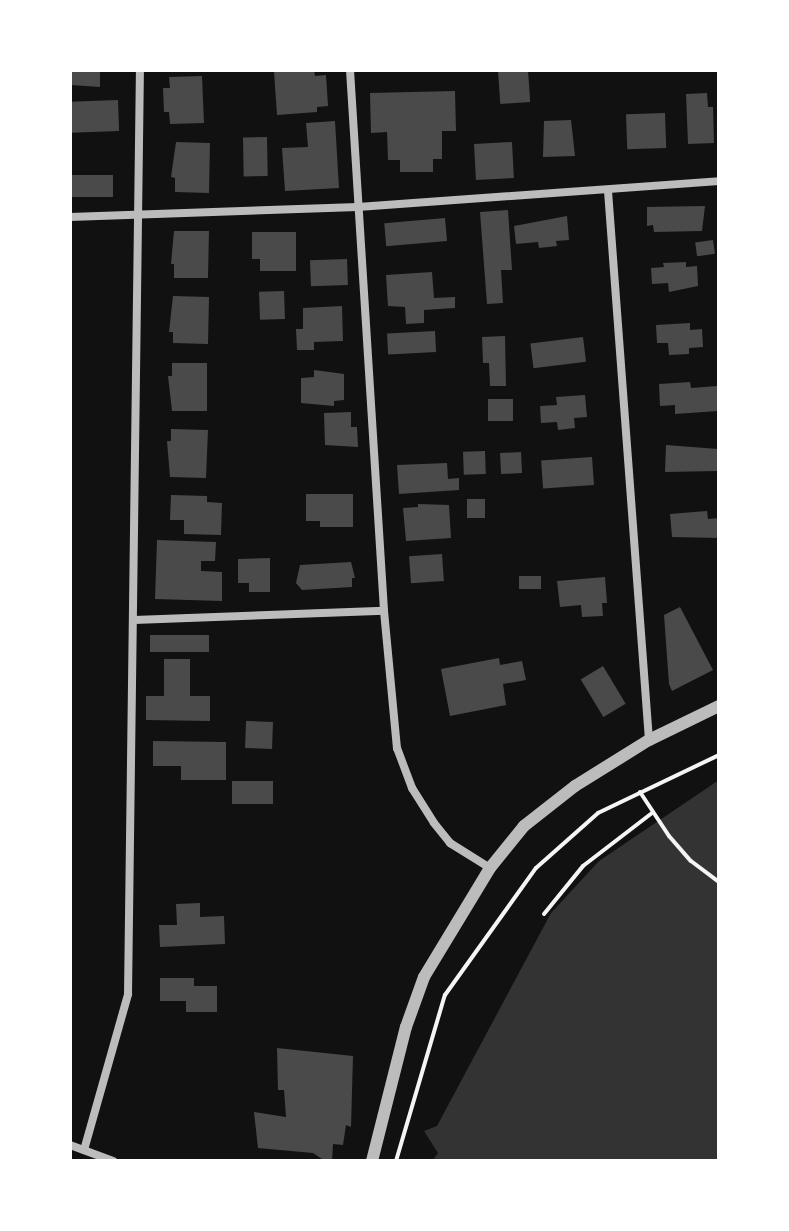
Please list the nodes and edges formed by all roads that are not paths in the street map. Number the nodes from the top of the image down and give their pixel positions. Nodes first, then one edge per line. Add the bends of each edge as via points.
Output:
1 (140, 70) edge
2 (350, 70) edge
3 (719, 181) edge
4 (608, 191) junction
5 (358, 207) junction
6 (70, 217) edge
7 (137, 217) junction
8 (384, 611) junction
9 (134, 620) junction
10 (719, 706) edge
11 (649, 740) junction
12 (490, 868) junction
13 (70, 1145) edge
14 (84, 1150) junction
15 (113, 1161) edge
16 (372, 1161) edge

1 - 7 street
2 - 5 street
3 - 4 street
4 - 5 street
4 - 11 street
5 - 7 street
5 - 8 street
6 - 7 street
7 - 9 street
8 - 9 street
8 - 12 street via 403,768 450,843
9 - 14 street via 128,994
10 - 11 street
11 - 12 street via 575,786 524,826
12 - 16 street via 424,977
13 - 14 street
14 - 15 street

